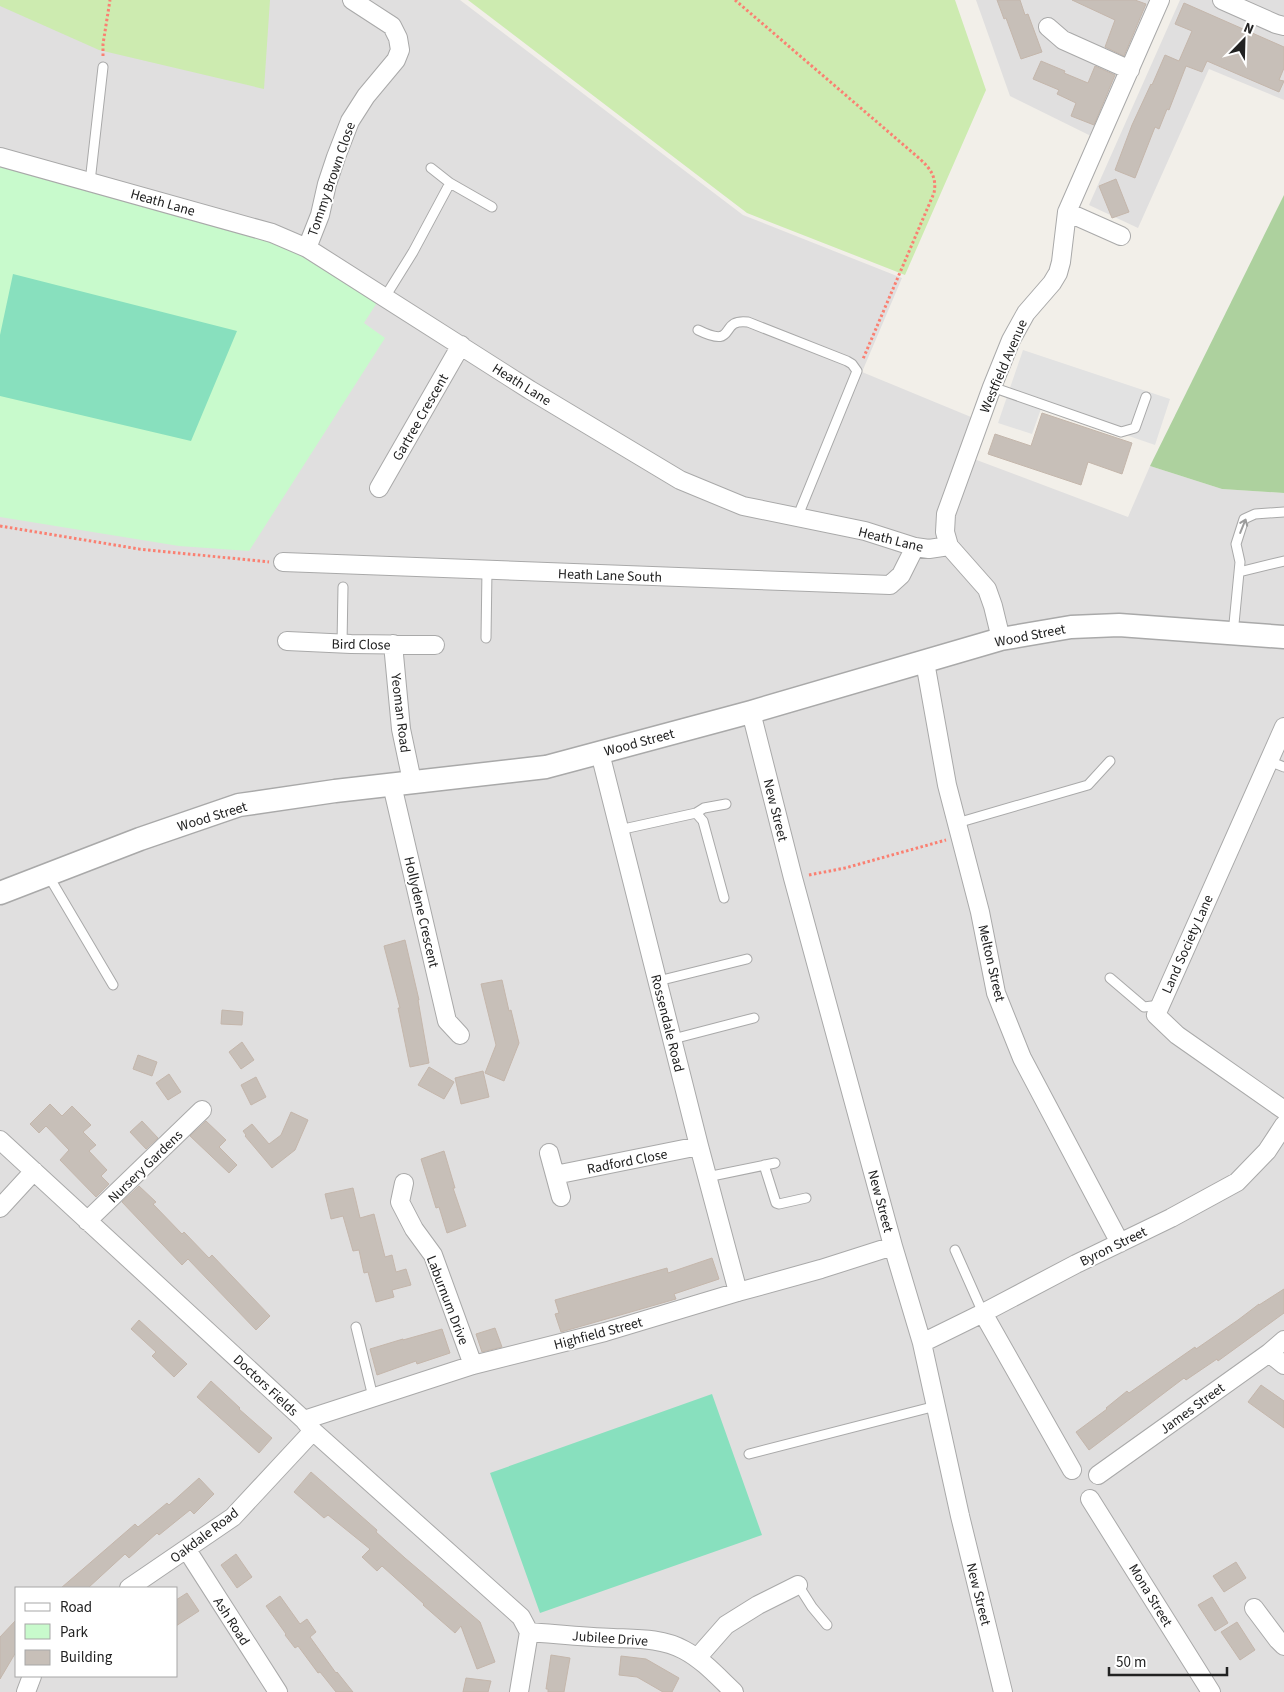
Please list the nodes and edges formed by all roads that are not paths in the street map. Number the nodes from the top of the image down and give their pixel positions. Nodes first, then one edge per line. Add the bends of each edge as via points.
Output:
1 (352, 0) edge
2 (1160, 0) edge
3 (1222, 0) edge
4 (1284, 26) edge
5 (1048, 28) dead end
6 (103, 68) road end
7 (1130, 70) junction
8 (0, 157) edge
9 (431, 168) dead end
10 (90, 182) junction
11 (450, 183) junction
12 (492, 207) dead end
13 (1067, 212) junction
14 (1121, 236) dead end
15 (307, 248) junction
16 (385, 296) junction
17 (698, 330) dead end
18 (461, 345) junction
19 (992, 387) junction
20 (1146, 398) dead end
21 (379, 488) dead end
22 (1284, 512) edge
23 (797, 518) junction
24 (949, 546) junction
25 (915, 547) junction
26 (1284, 561) edge
27 (283, 562) road end
28 (487, 570) junction
29 (1239, 572) junction
30 (343, 587) dead end
31 (1233, 634) junction
32 (1284, 637) edge
33 (486, 638) dead end
34 (1001, 639) junction
35 (287, 641) dead end
36 (342, 644) junction
37 (393, 644) junction
38 (435, 645) dead end
39 (925, 662) junction
40 (751, 712) junction
41 (1284, 727) edge
42 (600, 753) junction
43 (1110, 761) dead end
44 (1276, 764) edge
45 (402, 783) junction
46 (726, 804) dead end
47 (696, 813) junction
48 (619, 830) junction
49 (958, 830) junction
50 (48, 874) junction
51 (0, 893) edge
52 (724, 898) dead end
53 (747, 959) dead end
54 (1110, 978) dead end
55 (658, 981) junction
56 (113, 986) dead end
57 (1160, 1005) junction
58 (754, 1018) dead end
59 (460, 1035) dead end
60 (673, 1039) junction
61 (202, 1110) dead end
62 (1284, 1110) edge
63 (1284, 1125) edge
64 (0, 1140) edge
65 (699, 1146) junction
66 (549, 1153) dead end
67 (775, 1163) dead end
68 (764, 1165) junction
69 (34, 1171) junction
70 (555, 1175) junction
71 (707, 1177) junction
72 (404, 1183) dead end
73 (561, 1197) dead end
74 (806, 1198) dead end
75 (0, 1208) edge
76 (87, 1221) junction
77 (1120, 1243) junction
78 (893, 1246) junction
79 (955, 1250) dead end
80 (738, 1292) junction
81 (983, 1314) junction
82 (356, 1327) dead end
83 (1284, 1340) edge
84 (922, 1342) junction
85 (1269, 1353) junction
86 (473, 1365) junction
87 (1284, 1365) edge
88 (374, 1397) junction
89 (936, 1406) junction
90 (308, 1425) junction
91 (749, 1454) dead end
92 (1072, 1470) dead end
93 (1098, 1475) dead end
94 (1090, 1499) dead end
95 (187, 1550) junction
96 (798, 1585) joint
97 (131, 1587) edge
98 (1254, 1608) dead end
99 (827, 1625) dead end
100 (528, 1632) junction
101 (1284, 1646) edge
102 (697, 1658) junction
103 (32, 1677) edge
104 (26, 1692) edge
105 (278, 1692) edge
106 (519, 1692) edge
107 (734, 1692) edge
108 (1003, 1692) edge
109 (1210, 1692) edge

1 - 15 street, Tommy Brown Close via 392,26 400,50 350,121
2 - 7 street, Westfield Avenue
3 - 4 street
5 - 7 street via 1063,40
6 - 10 lane
7 - 13 street, Westfield Avenue
8 - 10 street, Heath Lane
9 - 11 lane
10 - 15 street, Heath Lane via 272,233
11 - 12 lane
11 - 16 lane
13 - 14 street
13 - 19 street, Westfield Avenue via 1058,273 1023,319
15 - 16 street, Heath Lane
16 - 18 street, Heath Lane
17 - 23 lane via 721,338 735,322 748,322 847,361 858,372
18 - 21 street, Gartree Crescent
18 - 23 street, Heath Lane via 680,480 743,506
19 - 20 lane via 1121,432 1135,428
19 - 24 street, Westfield Avenue via 946,514 945,532
29 -> 22 lane via 1236,544 1244,519 1255,514
23 - 25 street, Heath Lane via 865,532
24 - 25 street, Heath Lane
24 - 34 street via 986,590
25 - 28 street, Heath Lane South via 901,575 890,584
26 - 29 lane
27 - 28 street, Heath Lane South
28 - 33 lane
29 - 31 lane
30 - 36 lane
31 - 32 street, Wood Street
31 - 34 street, Wood Street via 1119,625 1071,627
34 - 39 street, Wood Street
35 - 36 street, Bird Close
36 - 37 street, Bird Close
37 - 38 street, Bird Close
37 - 45 street, Yeoman Road
39 - 40 street, Wood Street
39 - 49 street, Melton Street
40 - 42 street, Wood Street
40 - 78 street, New Street
41 - 44 street, Land Society Lane
42 - 45 street, Wood Street via 546,767
42 - 48 street, Rossendale Road
43 - 49 lane via 1088,785
44 - 57 street, Land Society Lane
45 - 50 street, Wood Street via 239,805
45 - 59 street, Hollydene Crescent via 447,1021
46 - 47 lane
47 - 48 lane
47 - 52 lane via 703,821
48 - 55 street, Rossendale Road
49 - 77 street, Melton Street via 980,912 996,993 1022,1058
50 - 51 street, Wood Street
50 - 56 lane
53 - 55 lane
54 - 57 lane via 1144,1007
55 - 60 street, Rossendale Road
57 - 62 street, Land Society Lane via 1156,1014 1177,1035
58 - 60 lane
60 - 65 street, Rossendale Road
61 - 76 street, Nursery Gardens
63 - 77 street, Byron Street via 1266,1151 1236,1182
64 - 69 street, Doctors Fields
65 - 70 street, Radford Close
65 - 71 street, Rossendale Road
66 - 70 street
67 - 68 lane
68 - 71 lane
68 - 74 lane via 776,1203
69 - 75 street
69 - 76 street, Doctors Fields
70 - 73 street
71 - 80 street, Rossendale Road
72 - 86 street, Laburnum Drive via 400,1202 433,1255
76 - 90 street, Doctors Fields
77 - 81 street, Byron Street
78 - 80 street, Highfield Street
78 - 84 street, New Street
79 - 81 lane
80 - 86 street, Highfield Street via 605,1332
81 - 84 street, Byron Street
81 - 92 street
82 - 88 lane
83 - 85 street, James Street
84 - 89 street, New Street
85 - 87 street
85 - 93 street, James Street
86 - 88 street, Highfield Street
88 - 90 street, Highfield Street
89 - 91 lane
89 - 108 street, New Street
90 - 95 street, Oakdale Road via 233,1517
90 - 100 street, Doctors Fields via 521,1617
94 - 109 street, Mona Street
95 - 97 street, Oakdale Road
95 - 105 street, Ash Road
96 - 99 lane
96 - 102 street via 726,1625
98 - 101 street
100 - 102 street, Jubilee Drive via 640,1638 663,1642
100 - 106 street
102 - 107 street, Jubilee Drive
103 - 104 street

